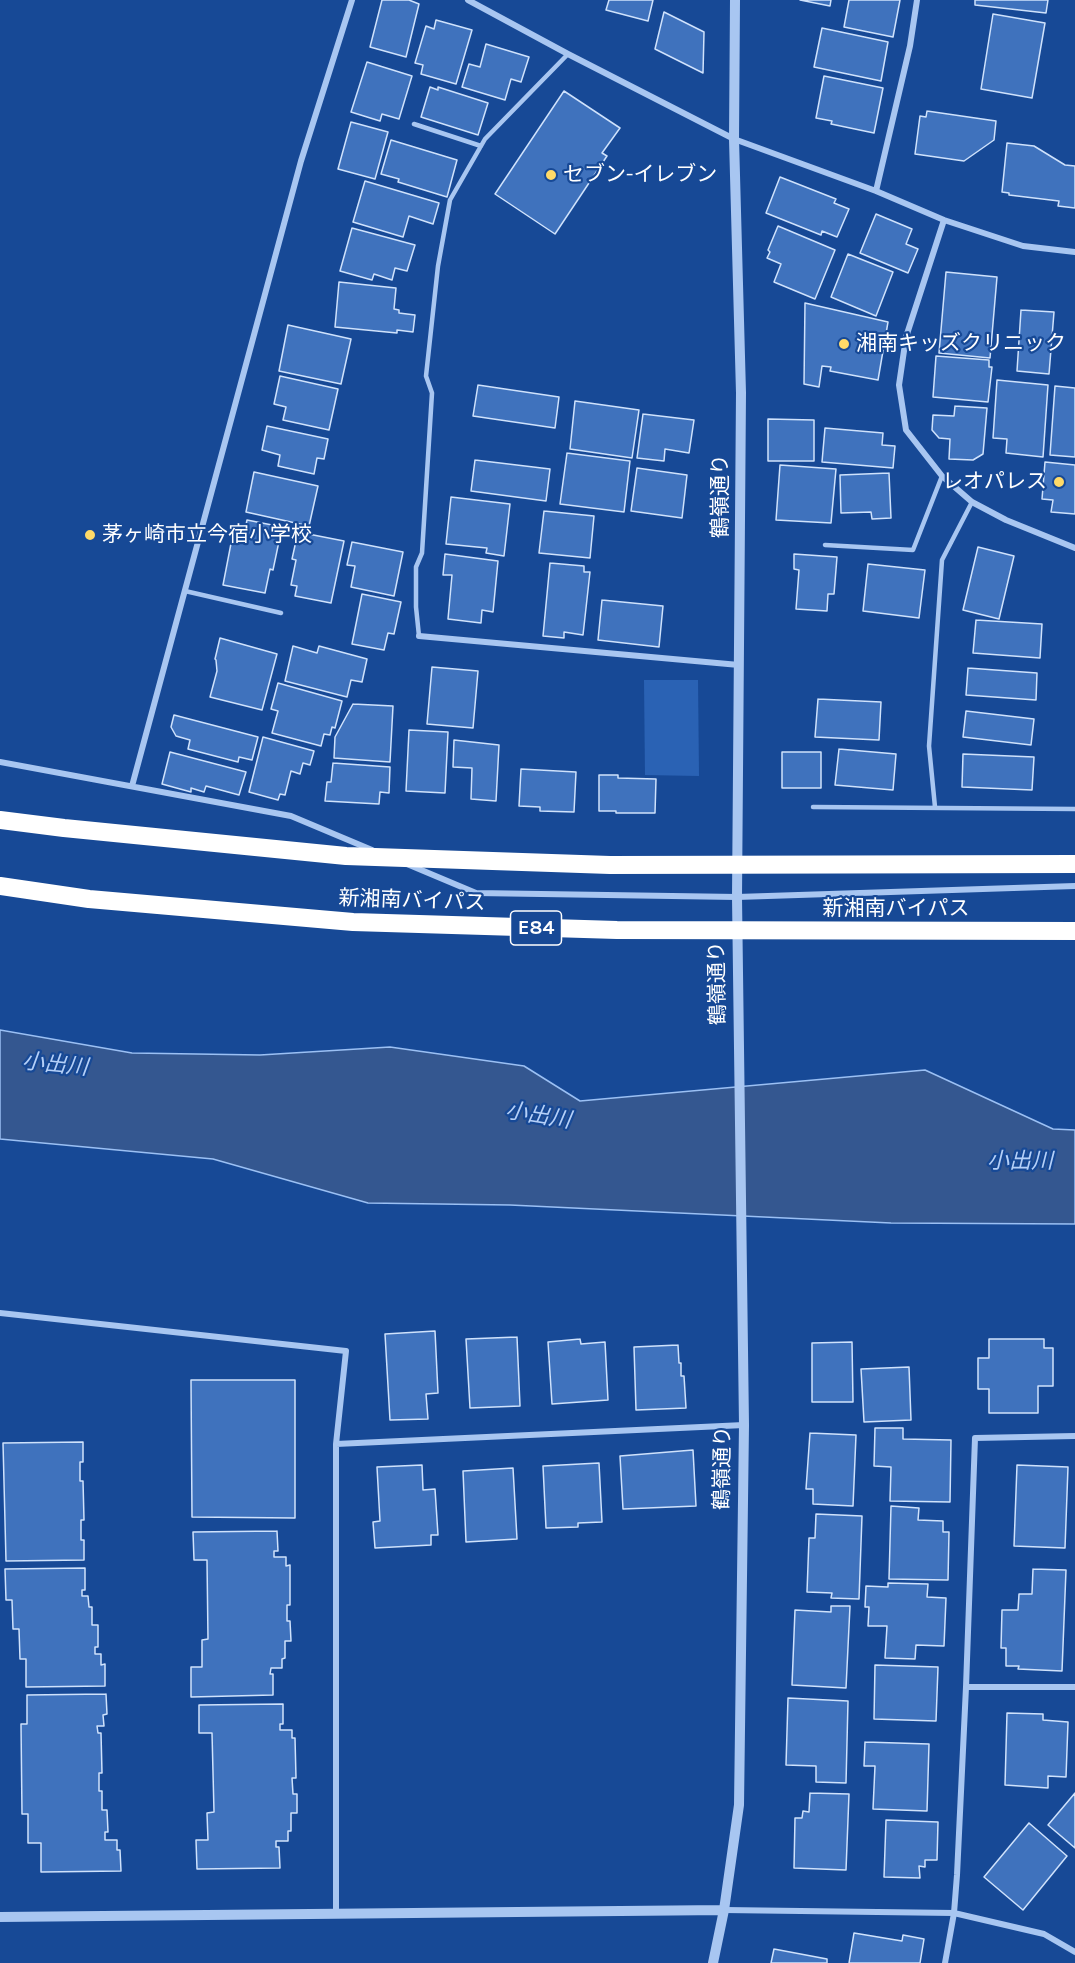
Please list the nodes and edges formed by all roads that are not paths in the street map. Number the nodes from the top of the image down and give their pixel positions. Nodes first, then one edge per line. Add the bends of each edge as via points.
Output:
1 (352, 0) edge
2 (468, 0) edge
3 (735, 0) edge
4 (917, 0) edge
5 (568, 54) junction
6 (414, 124) dead end
7 (734, 139) junction
8 (481, 146) junction
9 (876, 191) junction
10 (944, 220) junction
11 (1075, 252) edge
12 (942, 476) junction
13 (972, 502) junction
14 (825, 545) dead end
15 (1075, 548) edge
16 (185, 591) junction
17 (281, 613) dead end
18 (419, 636) joint
19 (739, 665) junction
20 (0, 762) edge
21 (132, 786) junction
22 (813, 807) dead end
23 (935, 807) junction
24 (1075, 809) edge
25 (0, 820) edge
26 (1075, 864) edge
27 (0, 886) edge
28 (1075, 886) edge
29 (737, 897) junction
30 (1075, 931) edge
31 (0, 1312) edge
32 (744, 1425) junction
33 (1075, 1436) edge
34 (336, 1444) junction
35 (966, 1687) junction
36 (1075, 1688) edge
37 (724, 1910) junction
38 (336, 1913) junction
39 (954, 1913) junction
40 (0, 1917) edge
41 (1075, 1952) edge
42 (713, 1963) edge
43 (945, 1963) edge

1 - 16 street via 301,161
2 - 5 street
3 - 7 street, 鶴嶺通り
4 - 9 street
5 - 7 street
5 - 8 lane
6 - 8 lane
7 - 9 street
7 - 19 street, 鶴嶺通り via 741,393
8 - 18 lane via 450,200 438,266 426,376 432,393 422,553 416,567
9 - 10 street
10 - 11 street via 1023,246
10 - 12 street via 906,337 899,385 906,430
12 - 13 street
12 - 14 lane via 914,550
13 - 15 street
13 - 23 lane via 942,560 929,746
16 - 17 lane
16 - 21 street
18 - 19 street
19 - 29 street, 鶴嶺通り
20 - 21 street
21 - 29 street via 291,816 476,893
22 - 23 lane
23 - 24 lane
25 - 26 highway, 新湘南バイパス, bridge via 346,856 610,865
27 - 30 highway, 新湘南バイパス / E84, bridge via 89,899 353,922 617,930
28 - 29 street
29 - 32 street, 鶴嶺通り
31 - 34 street via 346,1351
32 - 34 street
32 - 37 street, 鶴嶺通り via 739,1805
33 - 35 street via 975,1438
34 - 38 street
35 - 36 street
35 - 39 street
37 - 38 street
37 - 39 street
37 - 42 street, 鶴嶺通り
38 - 40 street
39 - 41 street via 1044,1934
39 - 43 street

